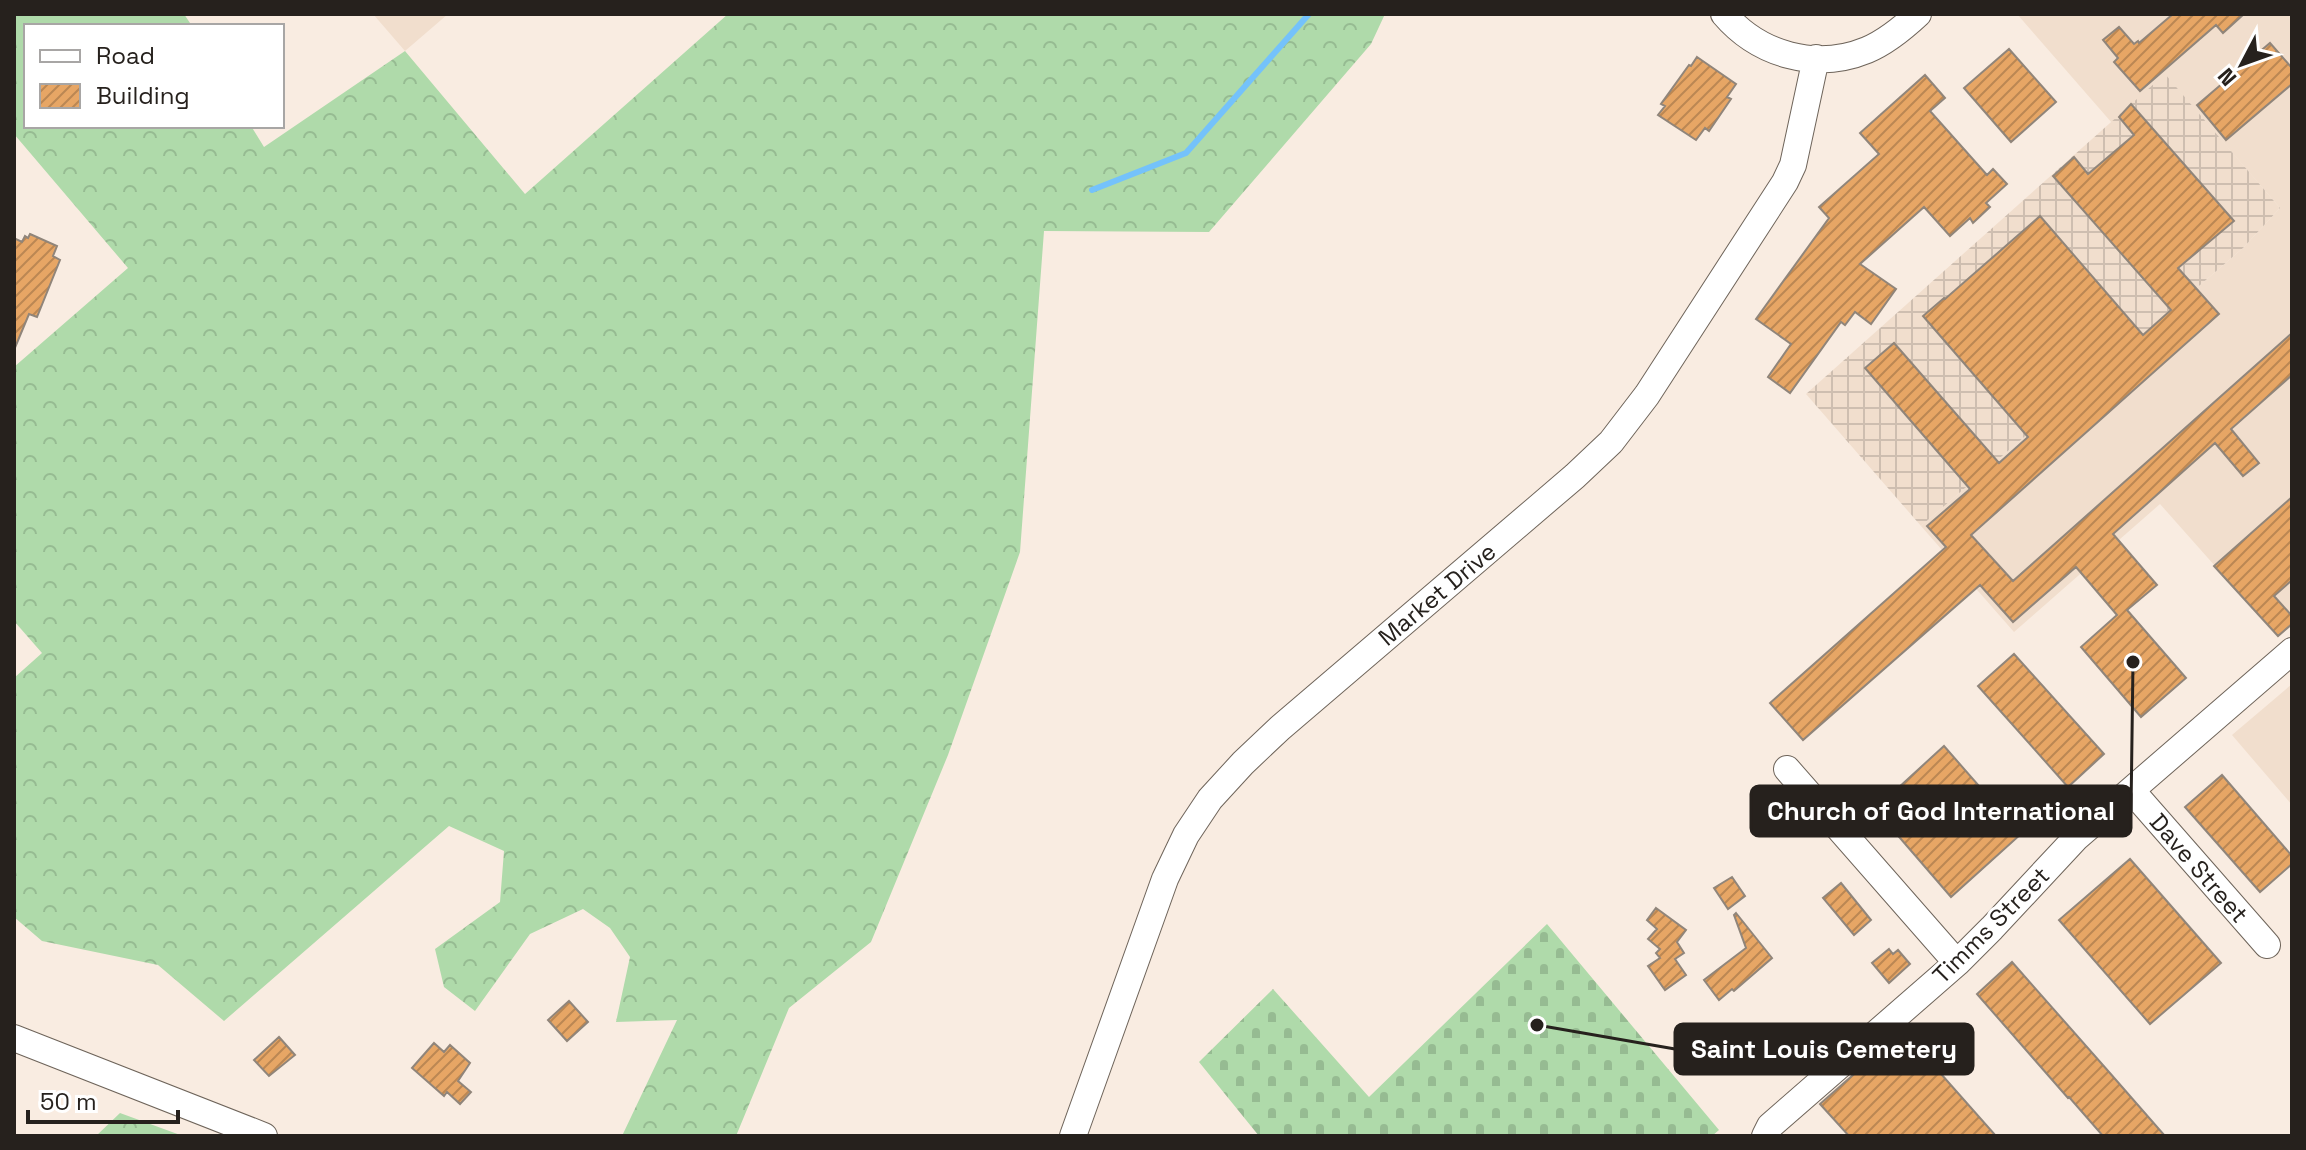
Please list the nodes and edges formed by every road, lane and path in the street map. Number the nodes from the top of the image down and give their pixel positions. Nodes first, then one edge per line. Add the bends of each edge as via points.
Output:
1 (1724, 14) edge
2 (1918, 14) edge
3 (1816, 58) junction
4 (2292, 651) edge
5 (1787, 769) dead end
6 (2132, 791) junction
7 (2267, 945) dead end
8 (1957, 963) junction
9 (14, 1038) edge
10 (264, 1136) edge
11 (1073, 1136) edge
12 (1765, 1136) edge

1 - 3 street via 1762,46
2 - 3 street via 1869,49
3 - 11 street, Market Drive via 1785,182 1667,367 1611,442 1280,728 1197,816 1165,879
4 - 6 street, Timms Street
5 - 8 street
6 - 7 street, Dave Street
6 - 8 street, Timms Street via 2076,838
8 - 12 street, Timms Street via 1770,1126
9 - 10 street

